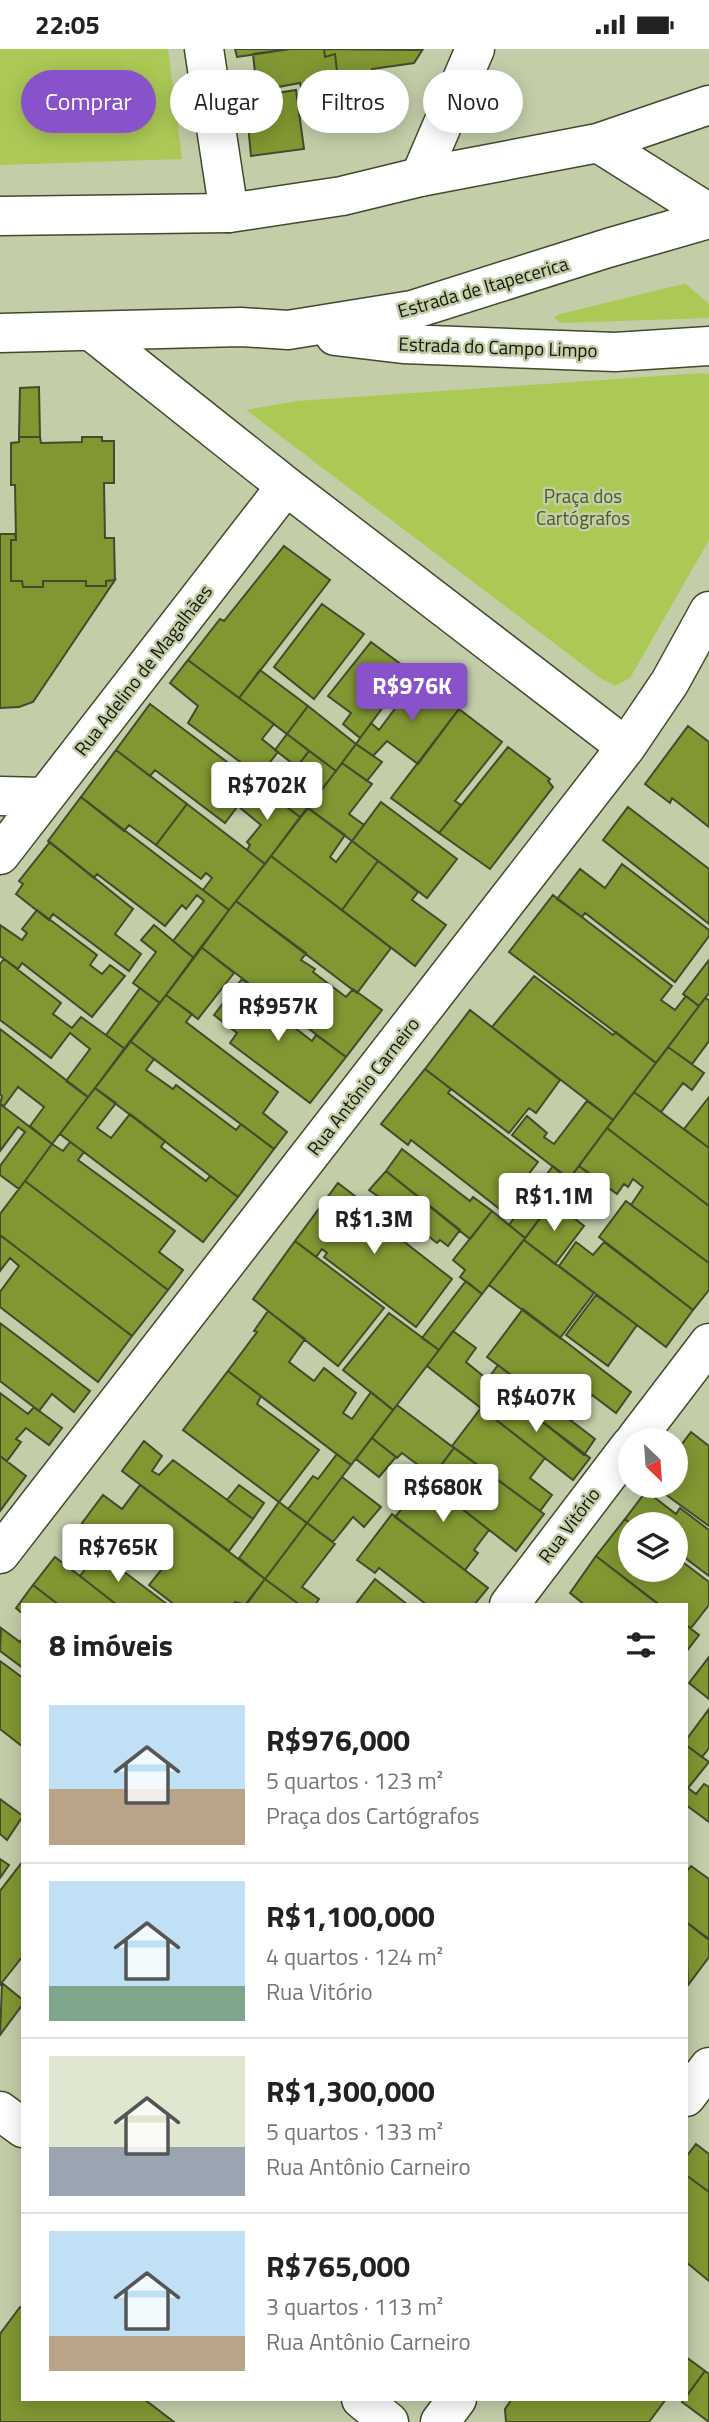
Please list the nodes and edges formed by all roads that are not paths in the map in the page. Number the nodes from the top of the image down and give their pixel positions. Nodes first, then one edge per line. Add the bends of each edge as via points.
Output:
1 (204, 49) edge
2 (475, 49) edge
3 (709, 104) edge
4 (598, 143) junction
5 (419, 177) junction
6 (229, 213) junction
7 (709, 213) edge
8 (0, 216) edge
9 (709, 219) edge
10 (288, 330) junction
11 (91, 331) junction
12 (0, 333) edge
13 (709, 346) edge
14 (286, 486) junction
15 (709, 611) edge
16 (709, 635) edge
17 (670, 682) junction
18 (626, 747) junction
19 (0, 796) edge
20 (44, 797) junction
21 (0, 855) edge
22 (709, 1343) edge
23 (644, 1428) edge
24 (618, 1462) edge
25 (0, 1554) edge
26 (511, 1603) edge
27 (709, 2067) edge
28 (688, 2094) edge
29 (0, 2111) edge
30 (21, 2127) edge
31 (363, 2401) edge
32 (456, 2401) edge
33 (389, 2422) edge
34 (440, 2422) edge

1 - 6 street
2 - 5 street
3 - 4 street
4 - 5 street
4 - 7 street
5 - 6 street via 342,196
6 - 8 street
9 - 10 street, Estrada de Itapecerica via 412,310
10 - 11 street, Estrada de Itapecerica
10 - 13 street, Estrada do Campo Limpo via 403,344 615,352
11 - 12 street, Estrada de Itapecerica
11 - 14 street
14 - 18 street
14 - 20 street, Rua Adelino de Magalhães
15 - 17 street, Rua Antônio Carneiro
16 - 17 street, Rua Antônio Carneiro
17 - 18 street, Rua Antônio Carneiro
18 - 25 street, Rua Antônio Carneiro
19 - 20 street
20 - 21 street, Rua Adelino de Magalhães
22 - 23 street
24 - 26 street, Rua Vitório
27 - 28 street
29 - 30 street
31 - 33 street
32 - 34 street

